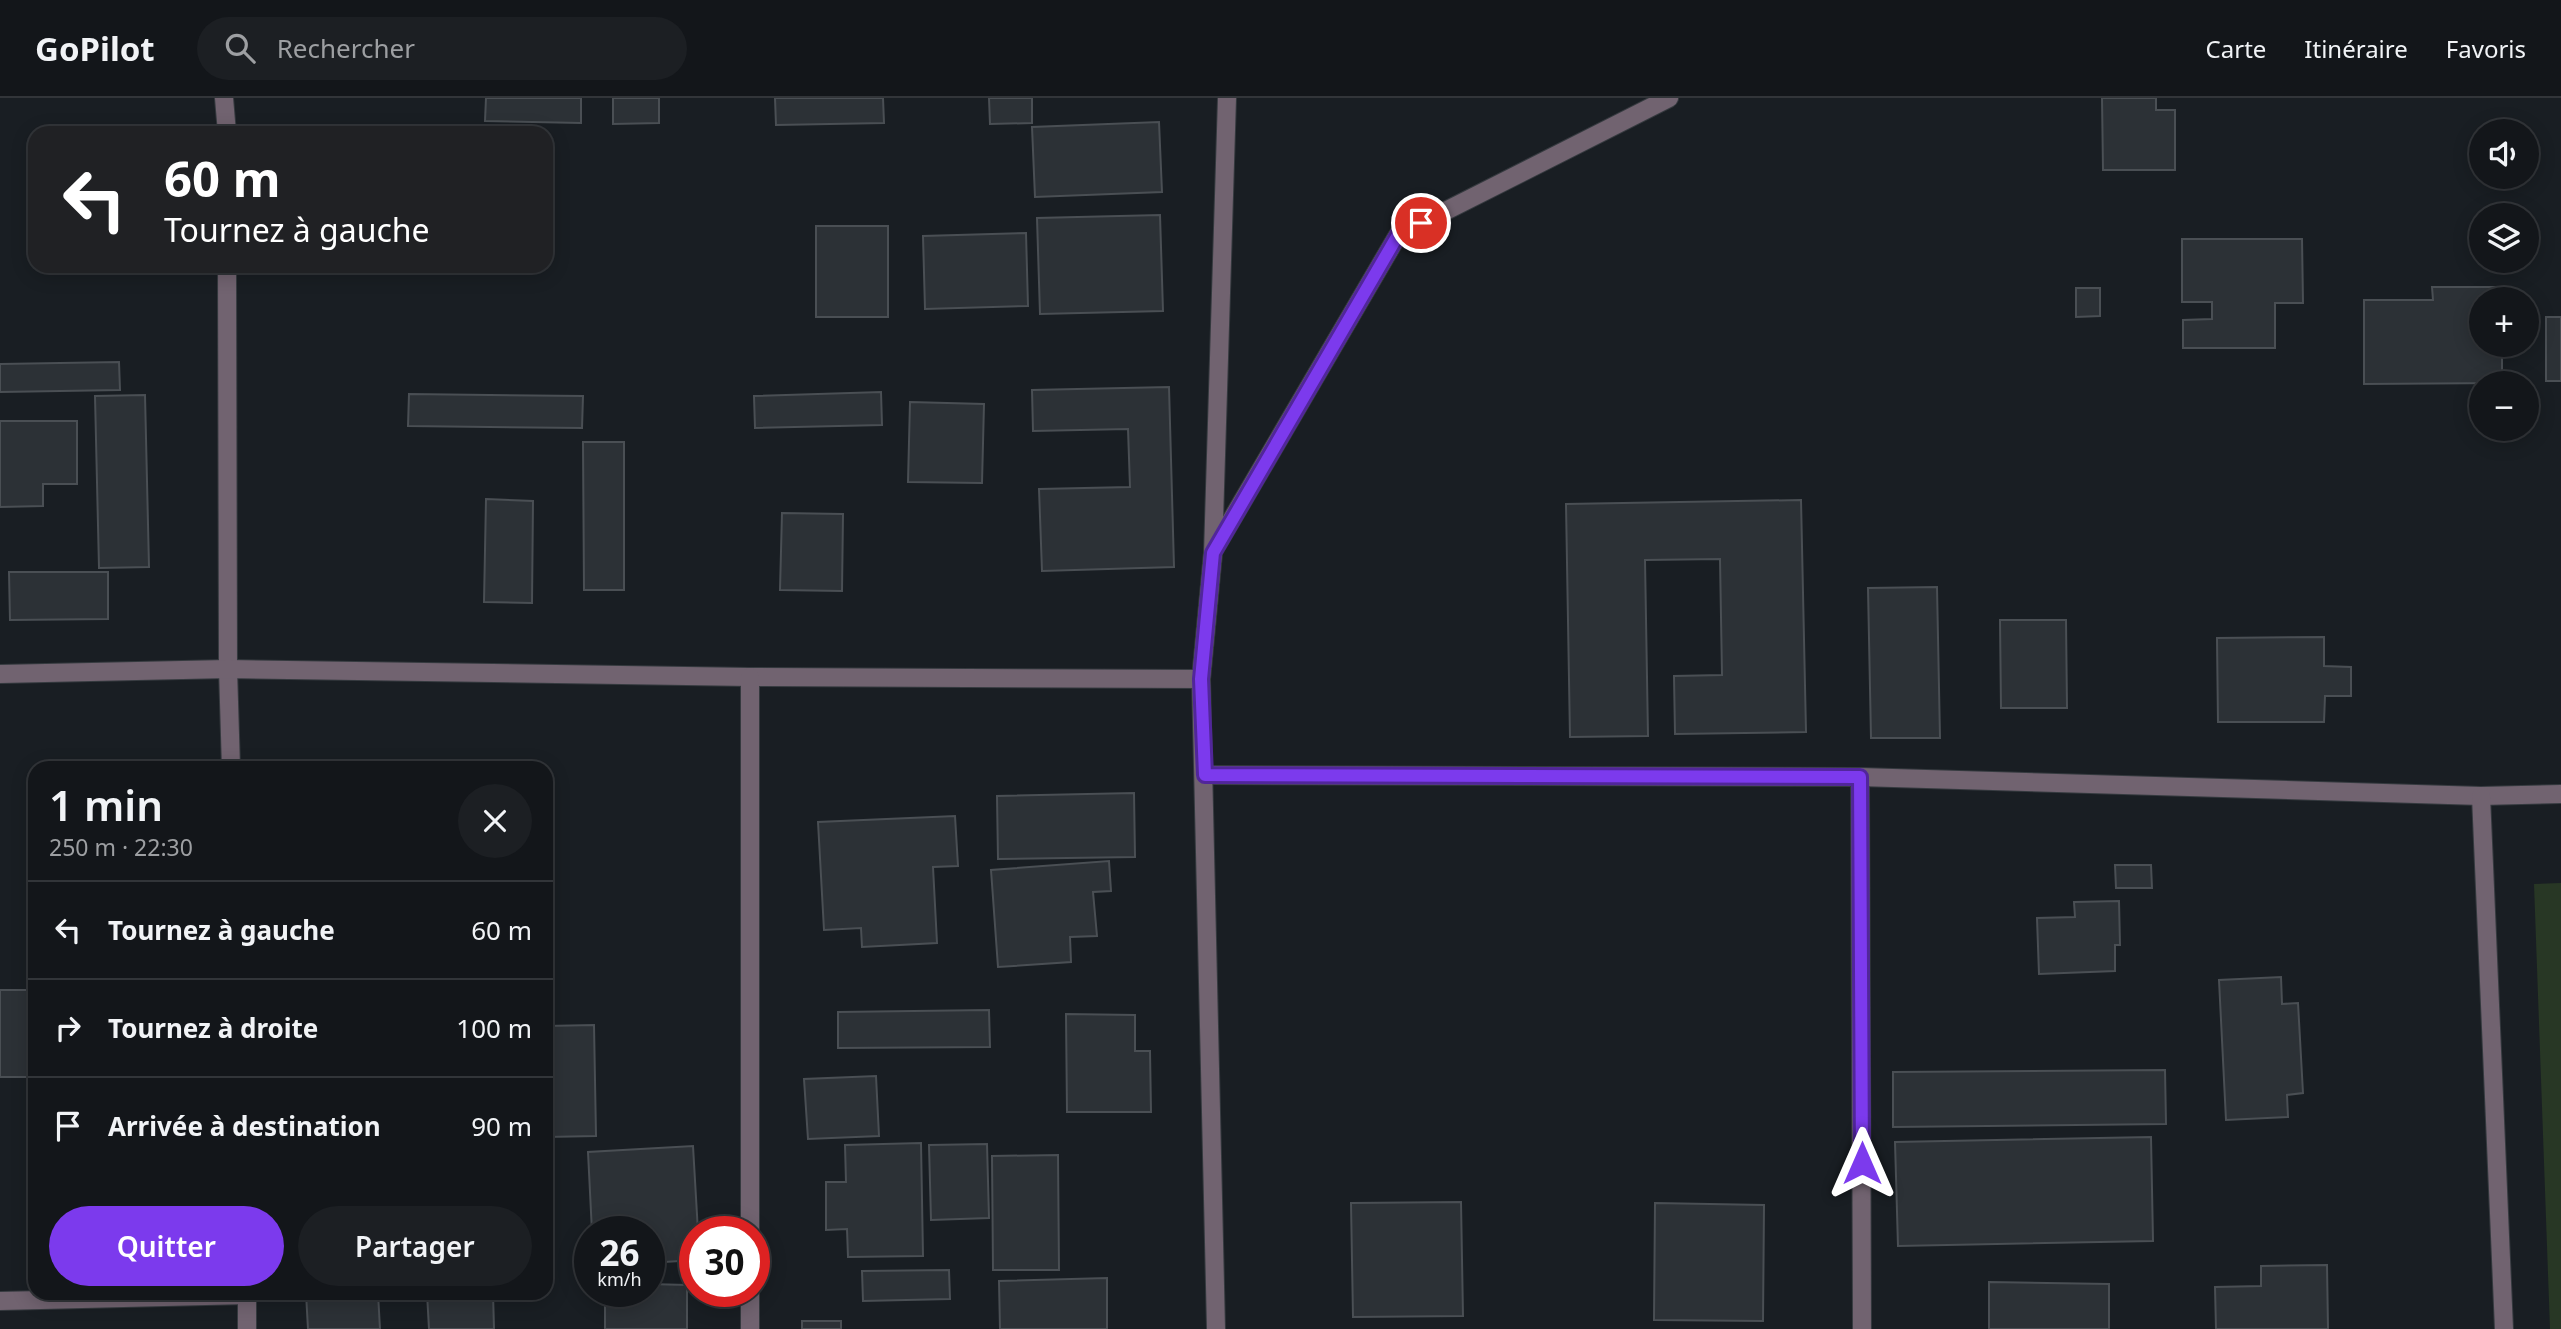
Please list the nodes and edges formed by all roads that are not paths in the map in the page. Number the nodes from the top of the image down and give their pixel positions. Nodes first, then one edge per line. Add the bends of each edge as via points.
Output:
1 (224, 98) edge
2 (1227, 98) edge
3 (1669, 98) edge
4 (226, 126) edge
5 (227, 273) edge
6 (1213, 553) junction
7 (228, 669) junction
8 (0, 674) edge
9 (750, 677) junction
10 (1201, 679) junction
11 (231, 761) edge
12 (1205, 775) junction
13 (1860, 777) junction
14 (2561, 794) edge
15 (2481, 796) junction
16 (750, 1216) edge
17 (35, 1300) edge
18 (247, 1300) edge
19 (0, 1301) edge
20 (750, 1307) edge
21 (247, 1329) edge
22 (750, 1329) edge
23 (1216, 1329) edge
24 (1862, 1329) edge
25 (2504, 1329) edge

1 - 4 street
2 - 6 street
3 - 6 street via 1398,235
5 - 7 street
6 - 10 street
7 - 8 street
7 - 9 street
7 - 11 street
9 - 10 street
9 - 16 street
10 - 12 street
12 - 13 street
12 - 23 street
13 - 15 street
13 - 24 street
14 - 15 street
15 - 25 street
17 - 19 street
18 - 21 street
20 - 22 street

